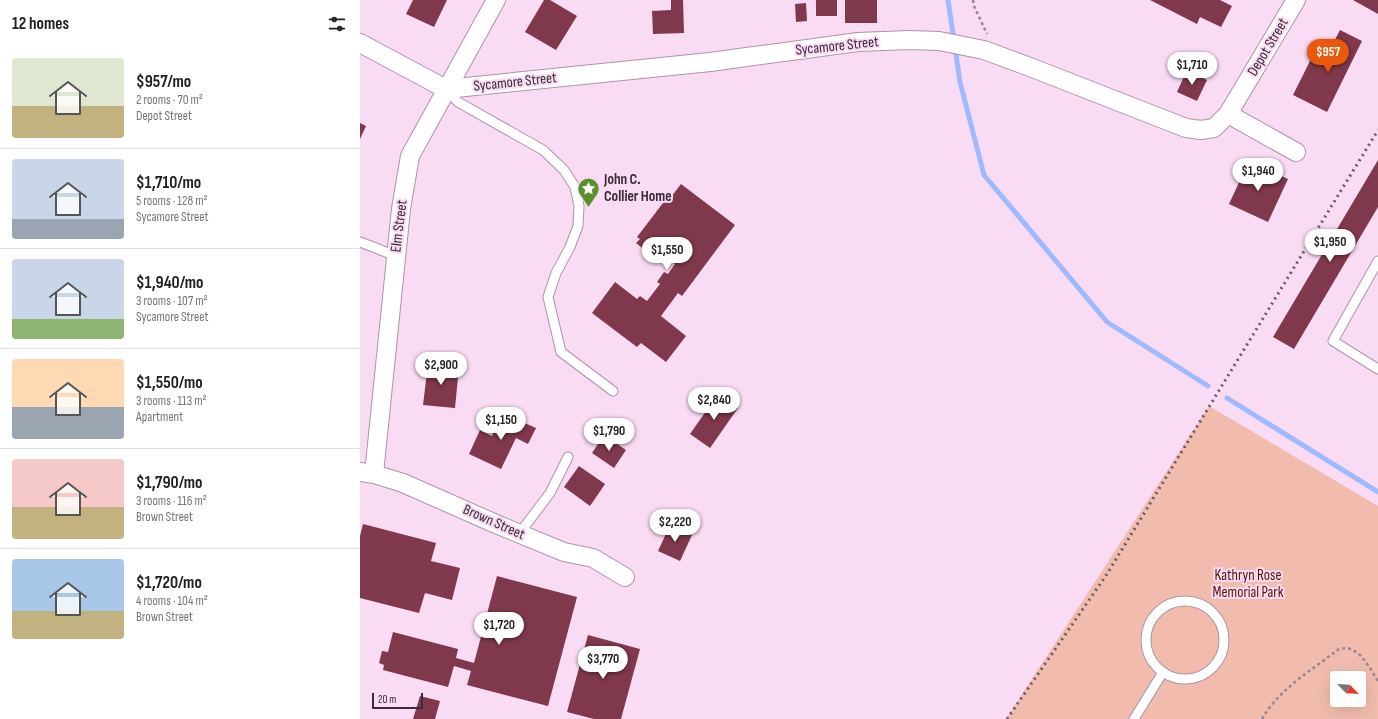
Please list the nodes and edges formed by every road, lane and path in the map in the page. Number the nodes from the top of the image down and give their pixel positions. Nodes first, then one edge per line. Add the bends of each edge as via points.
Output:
1 (496, 0) edge
2 (973, 0) edge
3 (1296, 0) edge
4 (360, 43) edge
5 (984, 50) junction
6 (446, 89) junction
7 (1228, 114) junction
8 (1296, 152) dead end
9 (360, 242) edge
10 (396, 256) junction
11 (1378, 261) edge
12 (1378, 369) edge
13 (613, 391) dead end
14 (568, 457) dead end
15 (367, 473) edge
16 (519, 534) junction
17 (626, 577) dead end
18 (1163, 672) junction
19 (1378, 681) edge
20 (1134, 719) edge
21 (1262, 719) edge

1 - 6 street, Elm Street
2 - 5 path via 987,31 988,38
3 - 7 street, Depot Street
4 - 6 street
5 - 6 street, Sycamore Street via 939,41 858,42 710,62
5 - 7 street, Sycamore Street via 1186,128 1214,128
6 - 10 street, Elm Street via 410,156
6 - 13 lane via 458,102 543,150 564,170 575,187 579,206 578,226 548,297 561,352
7 - 8 street
9 - 10 lane
10 - 15 street, Elm Street
11 - 12 lane via 1333,341
14 - 16 lane via 550,493
15 - 16 street, Brown Street via 403,483
16 - 17 street, Brown Street via 564,552 593,558
18 - 18 lane via 1180,679 1192,678 1204,675 1214,667 1221,657 1224,633 1220,620 1211,609 1199,602 1172,602 1160,609 1151,620 1146,633 1146,646 1150,658
18 - 20 lane
19 - 21 path via 1359,653 1345,648 1338,650 1290,686 1269,707

